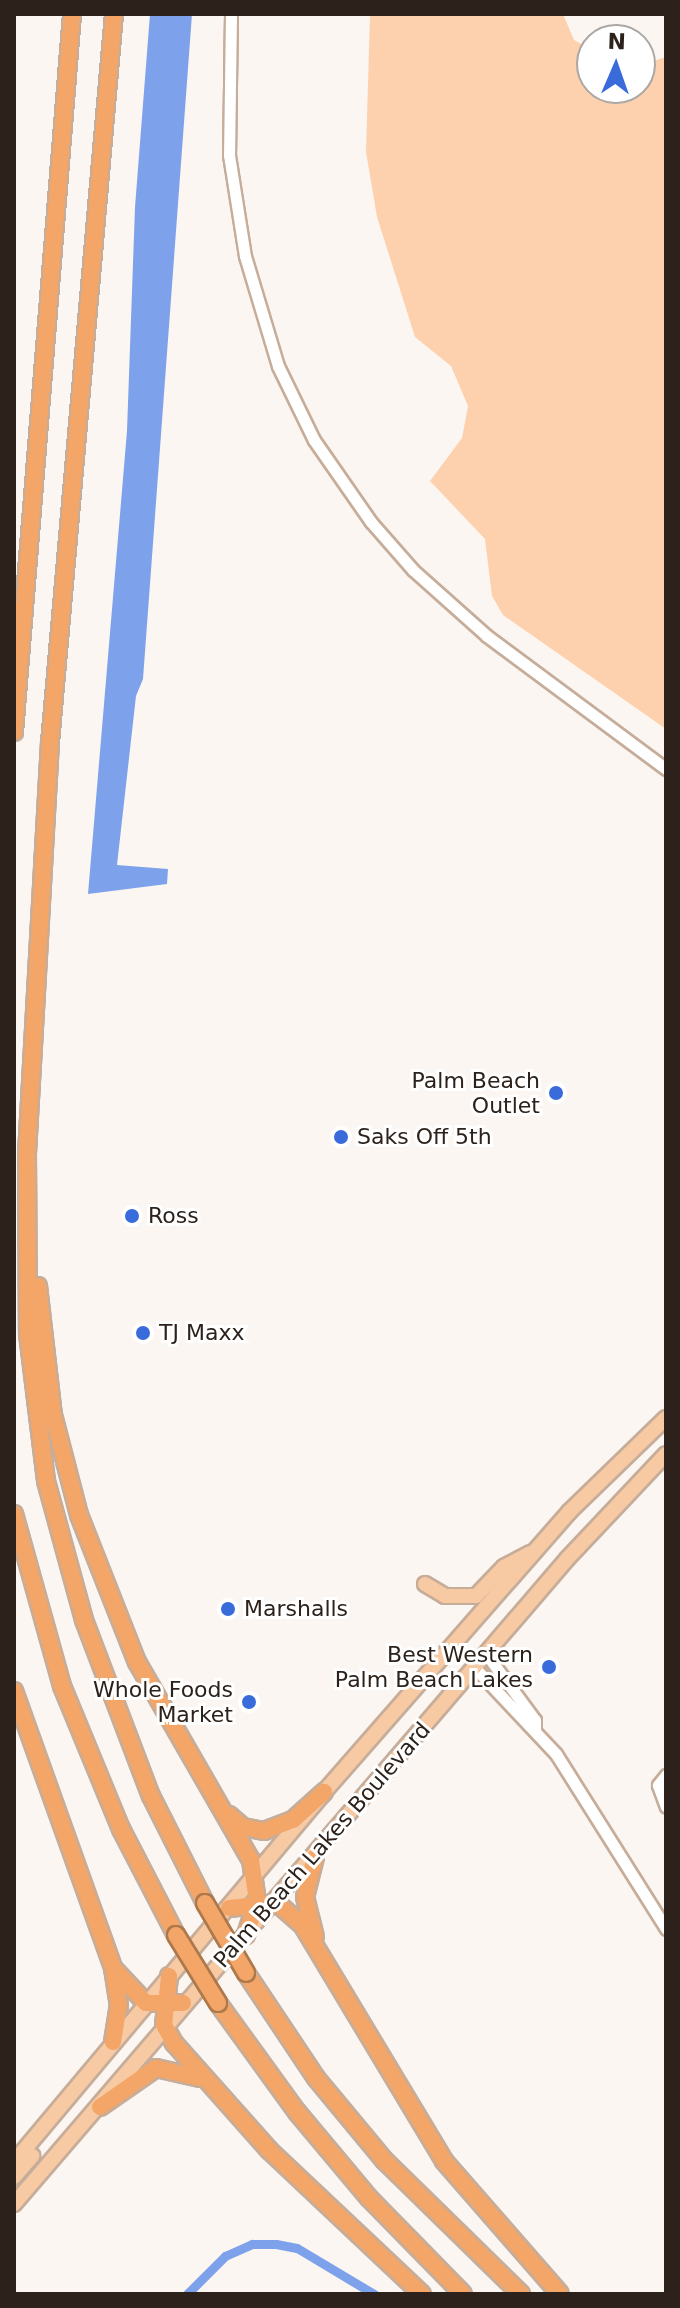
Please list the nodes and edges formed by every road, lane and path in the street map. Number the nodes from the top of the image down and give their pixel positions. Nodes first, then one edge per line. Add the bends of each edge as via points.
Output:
1 (72, 14) edge
2 (114, 14) edge
3 (231, 14) edge
4 (14, 732) edge
5 (666, 769) edge
6 (27, 1153) junction
7 (666, 1418) edge
8 (666, 1454) edge
9 (14, 1514) edge
10 (537, 1549) junction
11 (425, 1584) dead end
12 (487, 1655) junction
13 (475, 1668) junction
14 (14, 1691) edge
15 (535, 1728) junction
16 (666, 1775) edge
17 (324, 1792) junction
18 (214, 1799) junction
19 (666, 1807) edge
20 (315, 1857) junction
21 (255, 1877) junction
22 (257, 1901) junction
23 (277, 1903) junction
24 (229, 1908) junction
25 (666, 1929) edge
26 (246, 1935) junction
27 (318, 1946) junction
28 (113, 1968) junction
29 (169, 1976) junction
30 (146, 2003) junction
31 (183, 2003) junction
32 (165, 2007) junction
33 (164, 2025) junction
34 (113, 2042) junction
35 (204, 2080) junction
36 (100, 2107) junction
37 (47, 2123) junction
38 (14, 2162) edge
39 (14, 2177) edge
40 (14, 2204) edge
41 (422, 2294) edge
42 (463, 2294) edge
43 (521, 2294) edge
44 (560, 2294) edge

1 - 4 highway
2 - 6 highway via 50,742
3 - 5 street via 228,124 238,221 262,323 300,415 365,515 413,570 487,636
6 - 18 highway via 53,1415 79,1515 137,1662
6 - 43 highway, bridge via 28,1334 46,1481 105,1684 151,1796 205,1903 297,2052 364,2137 459,2238
7 - 10 main road, Palm Beach Lakes Boulevard
8 - 12 main road, Palm Beach Lakes Boulevard
9 - 42 highway, bridge via 62,1686 121,1829 176,1935 297,2112 369,2198
10 - 11 main road via 504,1567 476,1596 445,1596
10 - 17 main road, Palm Beach Lakes Boulevard
12 - 13 main road, Palm Beach Lakes Boulevard
12 - 15 street via 535,1720
13 - 15 street via 526,1726
13 - 20 main road, Palm Beach Lakes Boulevard
14 - 28 highway
15 - 25 street via 605,1826
16 - 19 street via 658,1785
17 - 18 highway via 293,1820 264,1831 243,1827
17 - 21 main road, Palm Beach Lakes Boulevard
18 - 21 highway
20 - 23 main road, Palm Beach Lakes Boulevard
20 - 27 highway via 305,1897
21 - 22 highway
21 - 24 main road, Palm Beach Lakes Boulevard
22 - 23 highway
22 - 24 highway
22 - 26 highway
23 - 26 main road, Palm Beach Lakes Boulevard
23 - 27 highway
24 - 29 main road, Palm Beach Lakes Boulevard
26 - 31 main road, Palm Beach Lakes Boulevard
27 - 44 highway via 444,2161
28 - 30 highway
28 - 34 highway via 119,2006
29 - 30 main road, Palm Beach Lakes Boulevard
29 - 32 highway
30 - 32 highway
30 - 34 main road, Palm Beach Lakes Boulevard
31 - 32 highway
31 - 33 main road, Palm Beach Lakes Boulevard
32 - 33 highway
33 - 35 highway
33 - 36 main road, Palm Beach Lakes Boulevard
34 - 37 main road, Palm Beach Lakes Boulevard
35 - 36 highway via 183,2070 156,2068
35 - 41 highway via 269,2150
36 - 40 main road, Palm Beach Lakes Boulevard
37 - 38 main road, Palm Beach Lakes Boulevard
37 - 39 main road via 41,2142

